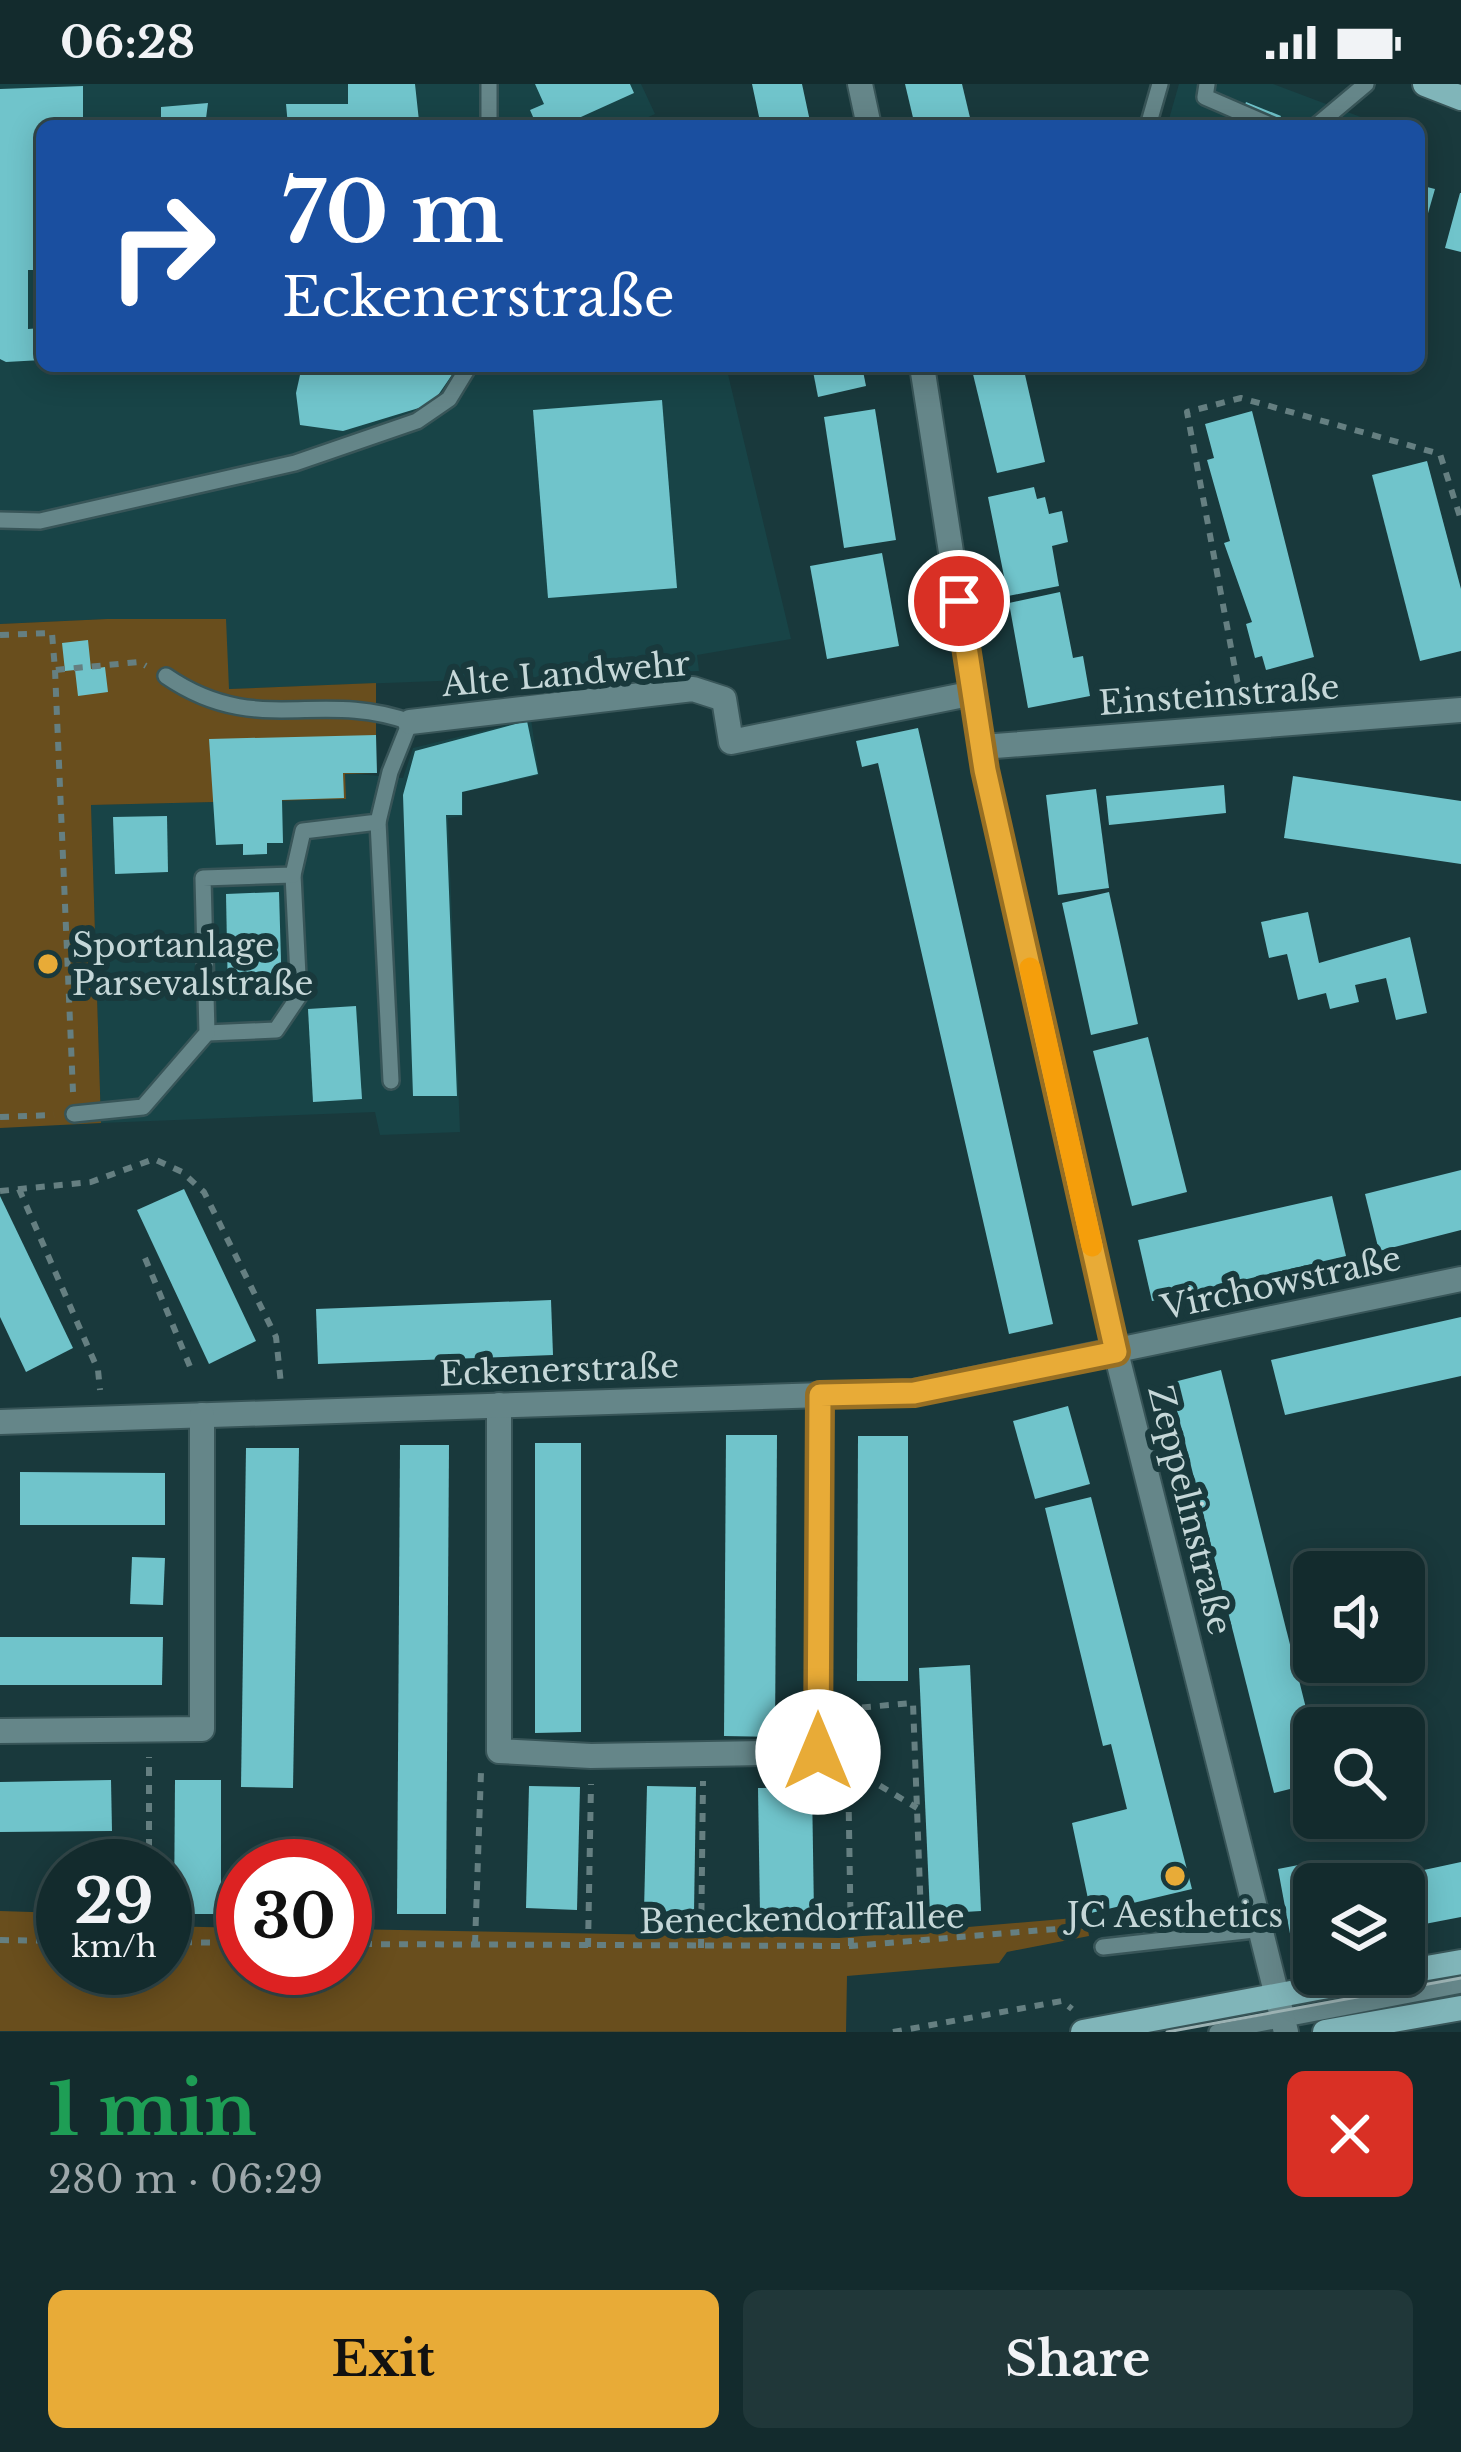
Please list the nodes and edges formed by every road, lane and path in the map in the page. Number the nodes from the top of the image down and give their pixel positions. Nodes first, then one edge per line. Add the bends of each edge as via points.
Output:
1 (488, 84) edge
2 (860, 84) edge
3 (1160, 84) edge
4 (1207, 84) edge
5 (1366, 84) edge
6 (1425, 84) edge
7 (1461, 98) edge
8 (489, 120) edge
9 (868, 120) edge
10 (1150, 120) edge
11 (1257, 120) edge
12 (1323, 120) edge
13 (465, 372) edge
14 (923, 372) edge
15 (0, 520) edge
16 (1461, 520) edge
17 (0, 635) edge
18 (55, 670) junction
19 (166, 676) joint
20 (974, 693) junction
21 (1461, 710) edge
22 (410, 722) junction
23 (1246, 726) junction
24 (982, 747) junction
25 (378, 822) junction
26 (293, 875) junction
27 (207, 1033) junction
28 (391, 1081) dead end
29 (74, 1114) junction
30 (0, 1118) edge
31 (19, 1189) junction
32 (0, 1191) edge
33 (145, 1258) dead end
34 (1461, 1279) edge
35 (1116, 1352) junction
36 (191, 1369) dead end
37 (820, 1395) junction
38 (499, 1405) junction
39 (284, 1412) junction
40 (202, 1415) junction
41 (103, 1418) junction
42 (0, 1422) edge
43 (818, 1711) junction
44 (149, 1730) junction
45 (0, 1731) edge
46 (499, 1751) junction
47 (818, 1752) junction
48 (703, 1754) junction
49 (592, 1756) junction
50 (848, 1767) junction
51 (917, 1808) junction
52 (149, 1839) edge
53 (1099, 1925) dead end
54 (1263, 1929) junction
55 (0, 1940) edge
56 (36, 1941) edge
57 (922, 1942) junction
58 (372, 1944) edge
59 (475, 1945) junction
60 (851, 1946) junction
61 (588, 1947) junction
62 (1103, 1947) dead end
63 (701, 1948) junction
64 (1461, 1962) edge
65 (1425, 1968) edge
66 (1461, 1985) edge
67 (1334, 1995) edge
68 (1461, 2008) edge
69 (1282, 2014) edge
70 (1091, 2031) edge
71 (1222, 2031) edge
72 (892, 2032) edge
73 (1325, 2032) edge

1 - 8 lane
2 - 9 street
3 - 10 lane
4 - 11 lane via 1205,97
5 - 12 lane
6 - 7 main road
13 - 15 lane via 448,399 417,421 295,463 40,521
14 - 20 street, Zeppelinstraße
16 - 23 path via 1440,454 1241,398 1186,412
17 - 18 path via 52,633
18 - 19 path via 139,662
18 - 29 path
19 - 22 lane via 201,700 236,710 376,710
20 - 22 street, Alte Landwehr via 731,742 724,699 693,689
20 - 24 street, Zeppelinstraße
21 - 23 street, Einsteinstraße
22 - 25 lane
23 - 24 street, Einsteinstraße
24 - 35 street, Zeppelinstraße
25 - 26 lane via 304,831
25 - 28 lane
26 - 27 lane via 299,995 276,1030
26 - 27 lane via 203,878
27 - 29 lane via 143,1107
29 - 30 path
31 - 32 path
31 - 39 path via 91,1182 154,1159 182,1172 204,1192 275,1337
31 - 41 path via 98,1370
33 - 36 path
34 - 35 street, Virchowstraße
35 - 37 street, Eckenerstraße via 914,1393
35 - 54 street, Zeppelinstraße
37 - 38 street, Eckenerstraße
37 - 43 street
38 - 39 street, Eckenerstraße
38 - 46 street
39 - 40 street, Eckenerstraße
40 - 41 street, Eckenerstraße
40 - 44 street via 202,1729
41 - 42 street, Eckenerstraße
43 - 47 street
43 - 51 path via 913,1703
44 - 45 street
44 - 52 path
46 - 49 street
46 - 59 path via 478,1774
47 - 48 street
47 - 50 path
48 - 49 street
48 - 63 path
49 - 61 path
50 - 51 path
50 - 60 path
51 - 57 path
53 - 57 path, Beneckendorffallee
54 - 62 lane
54 - 69 street, Zeppelinstraße
55 - 56 path
57 - 60 path, Beneckendorffallee
58 - 59 path, Beneckendorffallee
59 - 61 path, Beneckendorffallee
60 - 63 path, Beneckendorffallee
61 - 63 path, Beneckendorffallee
64 - 65 main road
66 - 69 lane
67 - 69 main road
68 - 73 main road
69 - 70 main road
69 - 71 lane
70 - 72 path via 1061,2001

